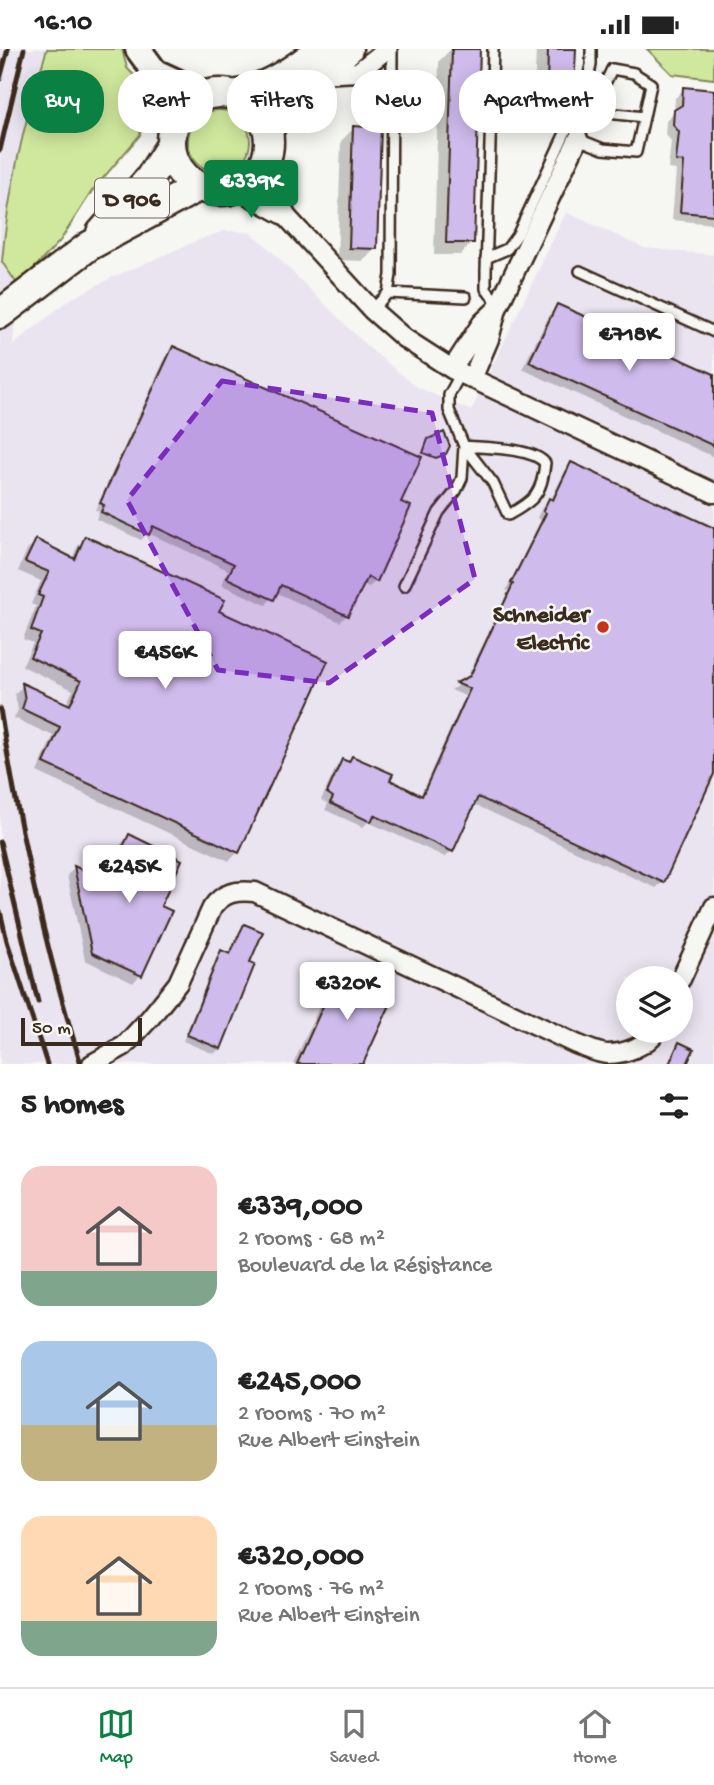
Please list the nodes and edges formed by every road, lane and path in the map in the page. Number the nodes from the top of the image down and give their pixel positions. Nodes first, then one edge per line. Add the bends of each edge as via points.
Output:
1 (138, 49) edge
2 (348, 49) edge
3 (390, 49) edge
4 (493, 49) edge
5 (592, 49) edge
6 (319, 61) edge
7 (154, 70) edge
8 (291, 70) edge
9 (612, 70) edge
10 (616, 114) edge
11 (644, 117) junction
12 (268, 133) edge
13 (581, 133) edge
14 (172, 134) joint
15 (578, 139) junction
16 (265, 161) junction
17 (200, 186) junction
18 (235, 188) junction
19 (286, 216) junction
20 (89, 246) junction
21 (486, 258) junction
22 (580, 271) dead end
23 (387, 293) junction
24 (466, 297) dead end
25 (498, 307) junction
26 (372, 310) junction
27 (0, 314) edge
28 (714, 332) edge
29 (462, 374) junction
30 (464, 446) junction
31 (714, 493) edge
32 (404, 586) dead end
33 (714, 907) edge
34 (687, 966) edge
35 (644, 1043) edge
36 (92, 1064) edge

1 - 7 main road
2 - 6 main road
3 - 6 street via 358,72
3 - 23 lane via 391,275
4 - 21 lane
5 - 21 lane via 586,88 517,234 507,249
6 - 8 main road via 306,61
9 - 11 lane via 634,73 651,84
10 - 11 lane
11 - 15 lane via 636,152 603,149
12 - 16 main road
13 - 15 lane
14 - 17 main road via 173,158 189,180
14 - 20 main road, D 906 via 149,179
15 - 25 street
16 - 18 main road via 247,182
16 - 19 street
17 - 18 main road
17 - 20 main road, D 906
18 - 19 street
19 - 26 street
20 - 27 main road, D 906
21 - 25 lane via 486,289
22 - 28 lane
23 - 24 lane
23 - 26 lane
25 - 29 street via 489,339
26 - 29 street via 404,338
29 - 30 lane via 449,395 449,410
29 - 31 street
30 - 30 lane via 493,483 508,515 536,496 545,463 530,453
30 - 32 lane via 462,478 439,512
33 - 34 street
35 - 36 street via 606,1054 576,1044 256,893 241,890 219,898 178,983 150,1019 124,1045

